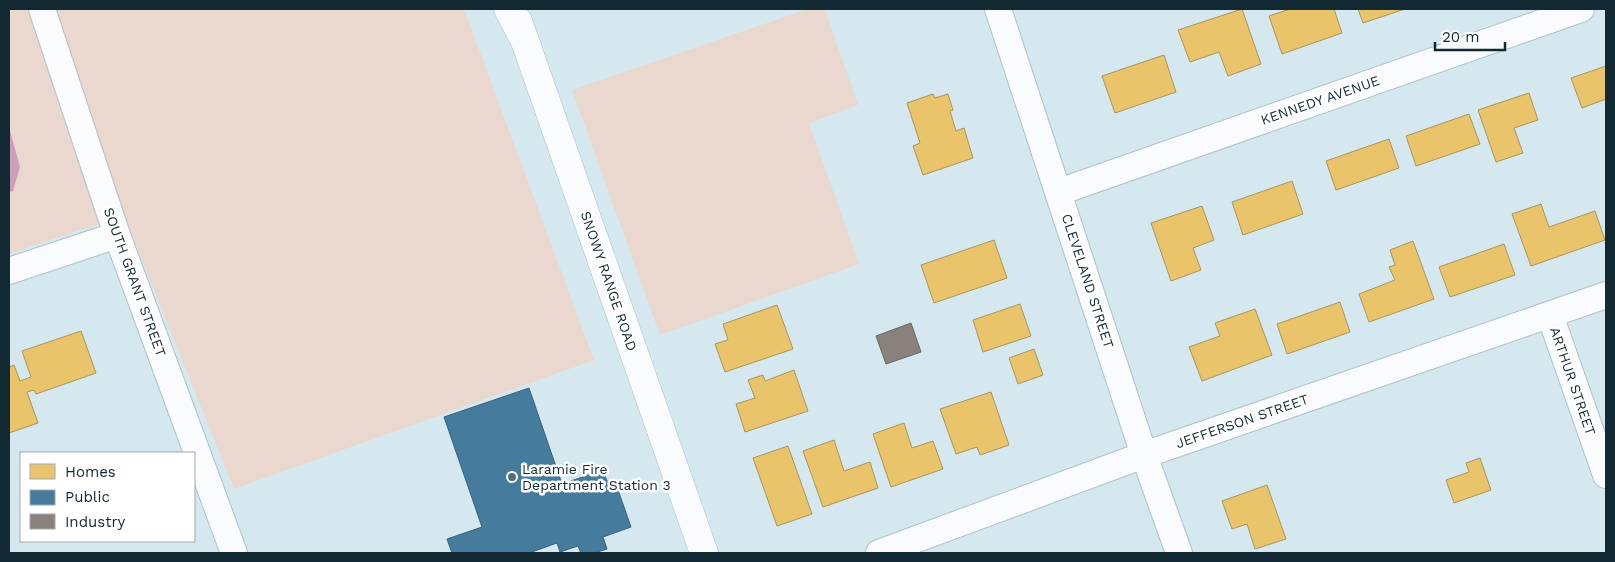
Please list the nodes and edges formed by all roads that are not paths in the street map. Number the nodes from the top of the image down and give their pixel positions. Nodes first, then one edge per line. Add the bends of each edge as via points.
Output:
1 (42, 9) edge
2 (508, 9) edge
3 (514, 9) edge
4 (998, 9) edge
5 (1581, 9) edge
6 (526, 43) junction
7 (1059, 192) junction
8 (117, 235) junction
9 (9, 271) edge
10 (1606, 295) edge
11 (1550, 315) junction
12 (1144, 455) junction
13 (1606, 475) edge
14 (234, 553) edge
15 (704, 553) edge
16 (879, 553) edge
17 (1179, 553) edge

1 - 8 street, SOUTH GRANT STREET
2 - 6 main road
3 - 6 main road, SNOWY RANGE ROAD
4 - 7 street, CLEVELAND STREET
5 - 7 street, KENNEDY AVENUE
6 - 15 main road, SNOWY RANGE ROAD
7 - 12 street, CLEVELAND STREET
8 - 9 street
8 - 14 street, SOUTH GRANT STREET
10 - 11 street, JEFFERSON STREET
11 - 12 street, JEFFERSON STREET
11 - 13 street, ARTHUR STREET
12 - 16 street, JEFFERSON STREET
12 - 17 street, CLEVELAND STREET

